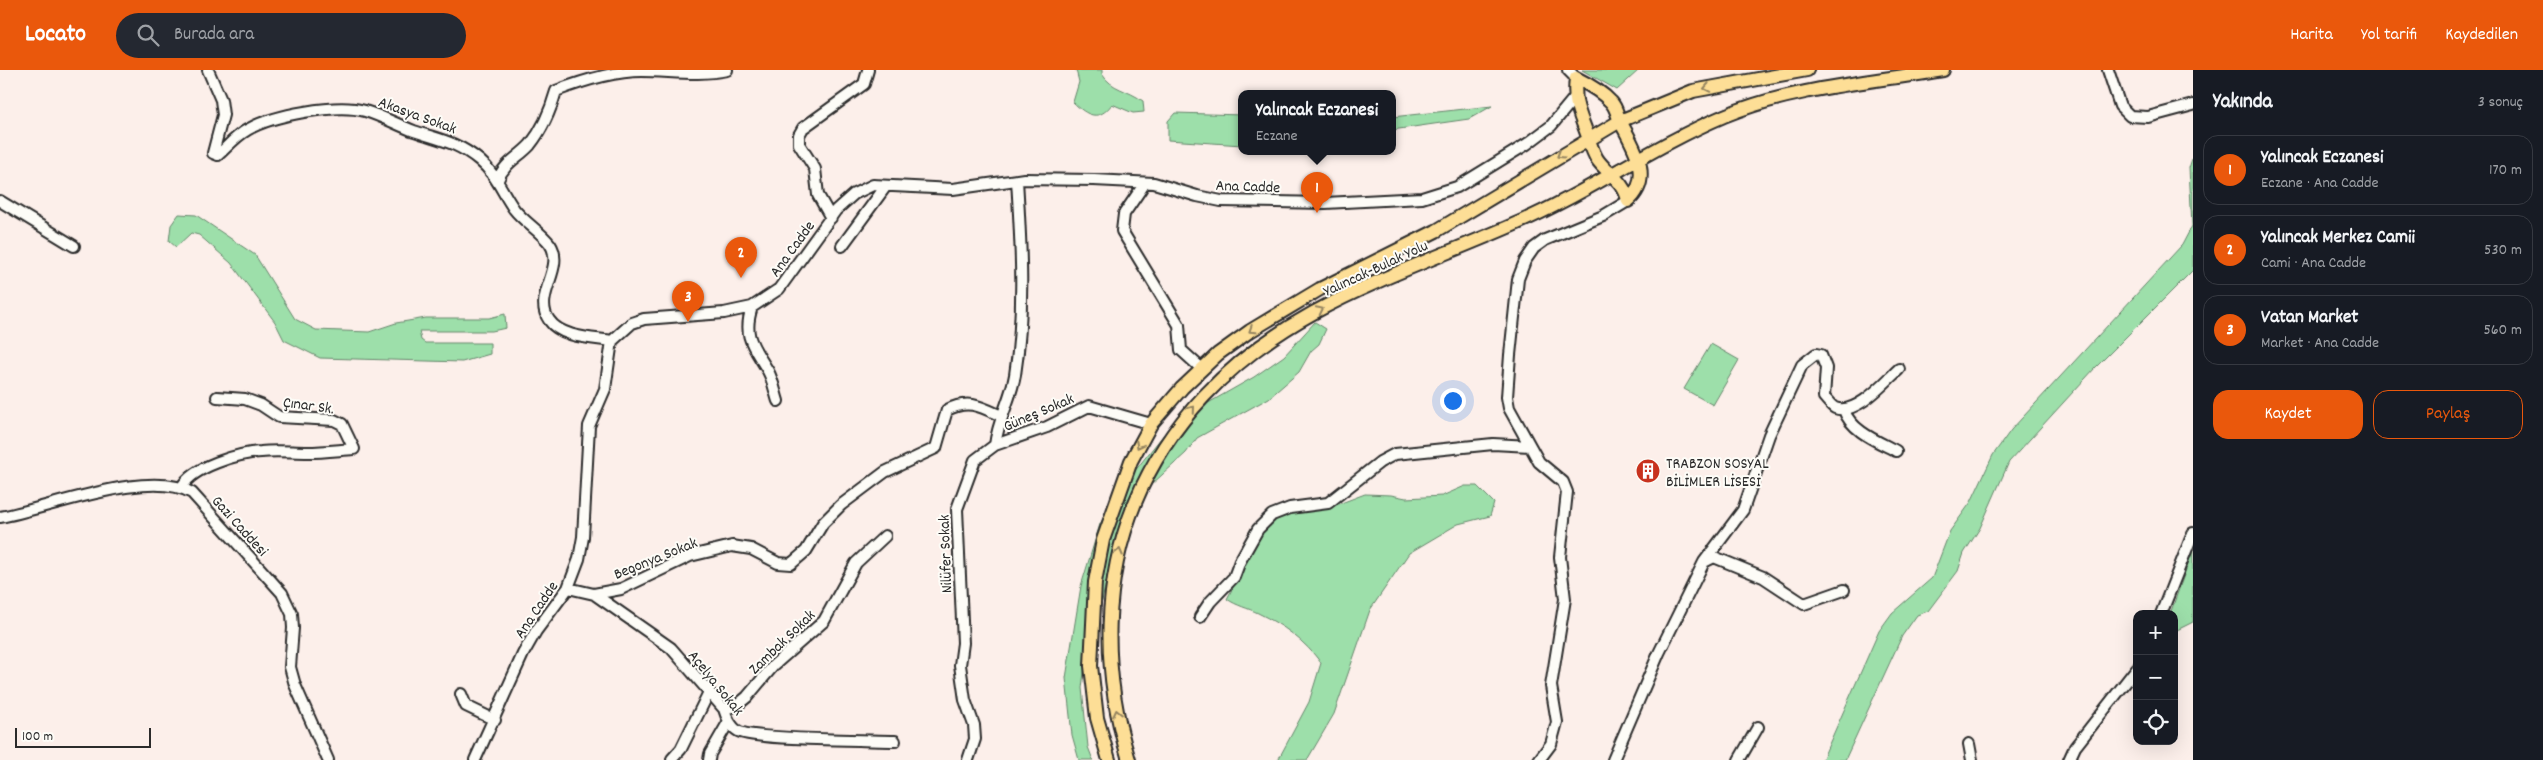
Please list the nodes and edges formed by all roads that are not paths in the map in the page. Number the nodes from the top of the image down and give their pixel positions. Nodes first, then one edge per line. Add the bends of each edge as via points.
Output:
1 (208, 70) edge
2 (727, 70) edge
3 (868, 70) edge
4 (1807, 70) edge
5 (1943, 70) edge
6 (2108, 70) edge
7 (1572, 74) edge
8 (1575, 97) junction
9 (2193, 105) edge
10 (1620, 121) junction
11 (1588, 138) junction
12 (1638, 158) junction
13 (1612, 173) junction
14 (498, 180) junction
15 (1017, 180) junction
16 (1145, 182) junction
17 (886, 186) junction
18 (0, 201) edge
19 (1628, 201) junction
20 (831, 218) junction
21 (74, 246) dead end
22 (842, 246) dead end
23 (752, 307) junction
24 (612, 341) junction
25 (1202, 369) junction
26 (1899, 369) dead end
27 (217, 397) dead end
28 (778, 401) dead end
29 (1844, 410) junction
30 (1001, 416) junction
31 (1151, 424) junction
32 (995, 445) junction
33 (1530, 446) junction
34 (1896, 451) dead end
35 (182, 487) junction
36 (0, 517) edge
37 (2193, 533) edge
38 (885, 536) dead end
39 (1704, 562) junction
40 (568, 588) junction
41 (1844, 590) dead end
42 (594, 594) junction
43 (2163, 610) edge
44 (1200, 617) dead end
45 (2133, 673) edge
46 (709, 692) junction
47 (461, 694) dead end
48 (724, 708) junction
49 (495, 720) junction
50 (729, 721) junction
51 (1758, 727) dead end
52 (895, 741) dead end
53 (1969, 744) dead end
54 (672, 759) dead end
55 (328, 760) edge
56 (475, 760) edge
57 (709, 760) edge
58 (968, 760) edge
59 (1109, 760) edge
60 (1129, 760) edge
61 (1539, 760) edge
62 (1613, 760) edge
63 (1739, 760) edge
64 (1972, 760) edge
65 (2069, 760) edge

1 - 14 street, Akasya Sokak via 221,100 223,116 214,154 218,155 247,130 305,110 364,110 455,143 480,161
2 - 14 street via 712,73 640,71 598,77 556,91 530,145 501,171
3 - 20 street via 864,84 803,128 799,135 798,144 815,169 818,195
4 -> 10 main road, Yalıncak-Bulak Yolu via 1693,91
5 - 12 main road, Yalıncak-Bulak Yolu via 1791,95 1757,104 1724,116
6 - 9 street via 2120,106 2130,116 2148,117
7 - 8 main road
7 - 10 main road via 1612,102
8 - 11 main road
8 - 16 street, Ana Cadde via 1542,134 1448,191 1422,198 1325,203 1221,201
10 - 11 main road, Yalıncak-Bulak Yolu
10 - 12 main road
11 - 13 main road via 1597,159
11 -> 25 main road, Yalıncak-Bulak Yolu via 1436,231 1320,289 1250,332
12 - 13 main road, Yalıncak-Bulak Yolu
12 - 19 main road via 1638,186
13 - 19 main road via 1626,191
60 -> 13 main road, Yalıncak-Bulak Yolu via 1115,709 1111,676 1109,614 1112,582 1126,523 1143,484 1171,436 1193,407 1236,364 1313,313 1516,224
14 - 24 street, Akasya Sokak via 515,210 550,244 553,252 554,267 544,296 545,313 550,322 574,335
15 - 16 street, Ana Cadde
15 - 17 street, Ana Cadde via 953,189
15 - 30 street via 1021,252 1019,331 1015,377
16 - 25 street via 1124,214 1122,230 1179,325 1181,350
17 - 20 street, Ana Cadde via 873,185 854,194
17 - 22 street
18 - 21 street
19 - 33 street via 1603,216 1556,234 1534,248 1525,261 1518,279 1507,397 1509,408
20 - 23 street, Ana Cadde via 779,289
23 - 24 street, Ana Cadde via 644,319 632,323
23 - 28 street via 747,322 748,336 770,373
24 - 40 street, Ana Cadde via 605,389 589,426 583,537
25 - 31 main road, Yalıncak-Bulak Yolu
26 - 29 street via 1858,405
27 - 35 street, Çınar Sk. via 261,405 279,417 334,420 342,424 354,449 261,452 234,457 189,477
29 - 34 street via 1865,435
29 - 39 street via 1833,407 1824,397 1826,368 1821,355 1816,354 1802,365 1768,435 1743,510
30 - 32 street
30 - 42 street, Begonya Sokak via 972,404 960,403 947,410 936,448 885,472 841,505 823,523 806,551 791,564 778,563 751,549 732,546 690,556 621,589
31 - 32 street, Güneş Sokak via 1089,406 1046,427
31 -> 59 main road, Yalıncak-Bulak Yolu via 1131,461 1106,531 1095,582 1091,666 1097,718
32 - 58 street, Nilüfer Sokak via 975,460 957,509 963,643 960,665 975,739
33 - 44 street via 1494,444 1395,454 1328,503 1290,508 1272,515 1258,529 1234,577
33 - 61 street via 1539,462 1564,482 1567,492 1560,557 1565,599 1551,686 1557,722 1551,744
35 - 36 street via 153,484 75,497 39,510
35 - 55 street, Gazi Caddesi via 282,593 292,614 290,667
37 - 43 street
38 - 48 street, Zambak Sokak via 856,563 824,621 774,665 747,697 736,706
39 - 41 street via 1714,557 1763,577 1804,604
39 - 62 street via 1659,653
40 - 42 street, Begonya Sokak
40 - 49 street, Ana Cadde via 536,630
42 - 46 street, Açelya Sokak via 671,648
45 - 65 street via 2075,746
46 - 48 street, Açelya Sokak
46 - 54 street
47 - 49 street via 466,706
48 - 50 street, Açelya Sokak
49 - 56 street, Ana Cadde
50 - 52 street, Açelya Sokak via 738,731 764,735
50 - 57 street
51 - 63 street
53 - 64 street

